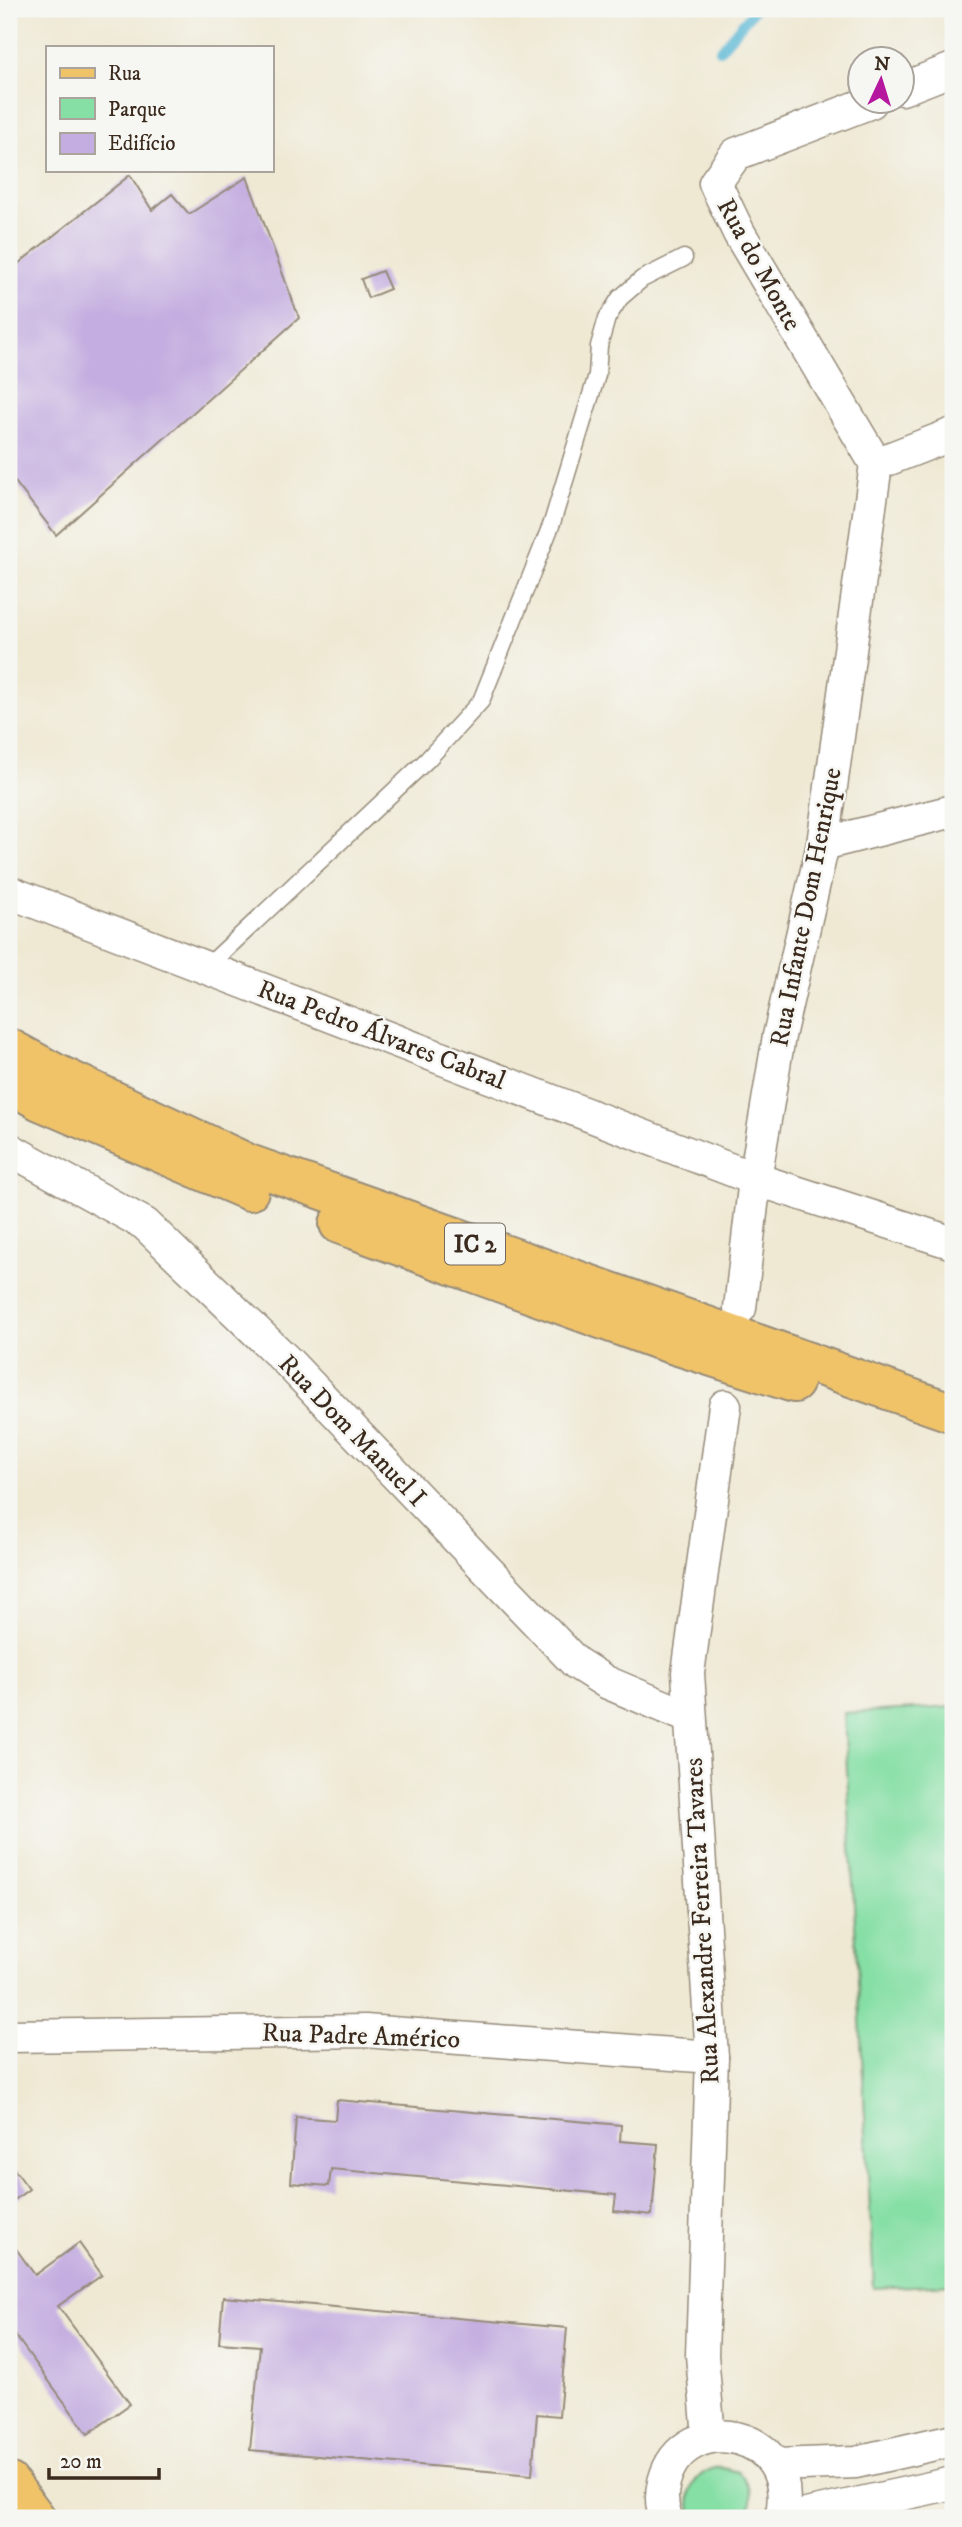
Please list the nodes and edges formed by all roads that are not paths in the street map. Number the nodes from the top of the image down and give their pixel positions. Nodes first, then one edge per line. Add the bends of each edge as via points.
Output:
1 (953, 69) edge
2 (916, 84) edge
3 (846, 112) edge
4 (684, 258) dead end
5 (953, 434) edge
6 (876, 464) junction
7 (953, 811) edge
8 (823, 844) junction
9 (9, 892) edge
10 (208, 967) junction
11 (9, 1048) edge
12 (9, 1083) edge
13 (9, 1149) edge
14 (755, 1179) junction
15 (953, 1242) edge
16 (740, 1308) dead end
17 (725, 1406) dead end
18 (953, 1413) edge
19 (953, 1439) edge
20 (690, 1717) junction
21 (9, 2036) edge
22 (712, 2057) junction
23 (709, 2437) junction
24 (953, 2440) edge
25 (776, 2465) junction
26 (9, 2482) edge
27 (953, 2483) edge
28 (662, 2516) edge
29 (36, 2518) edge
30 (781, 2518) edge
31 (792, 2518) edge

1 - 2 street
3 - 6 street, Rua do Monte via 736,154 715,183 739,233
4 - 10 lane via 642,279 620,298 607,318 597,375 552,523 481,701 428,760
5 - 6 street
6 - 8 street, Rua Infante Dom Henrique
7 - 8 street
8 - 14 street, Rua Infante Dom Henrique via 779,1036
9 - 10 street, Rua Pedro Álvares Cabral
10 - 14 street, Rua Pedro Álvares Cabral
11 - 18 main road, IC 2 via 249,1164
12 - 19 main road, IC 2 via 40,1101 239,1188 653,1338
13 - 20 street, Rua Dom Manuel I via 145,1224 288,1362 576,1663 606,1682
14 - 15 street, Rua Pedro Álvares Cabral
14 - 16 street, Rua Infante Dom Henrique
17 - 20 street, Rua Alexandre Ferreira Tavares via 688,1673
20 - 22 street, Rua Alexandre Ferreira Tavares
21 - 22 street, Rua Padre Américo via 365,2031
22 - 23 street, Rua Alexandre Ferreira Tavares via 702,2355
23 - 25 street via 728,2435 747,2441 764,2450
23 - 28 street via 676,2457 666,2474
24 - 25 street via 856,2462
25 - 30 street via 784,2483
26 - 29 main road
27 - 31 street

